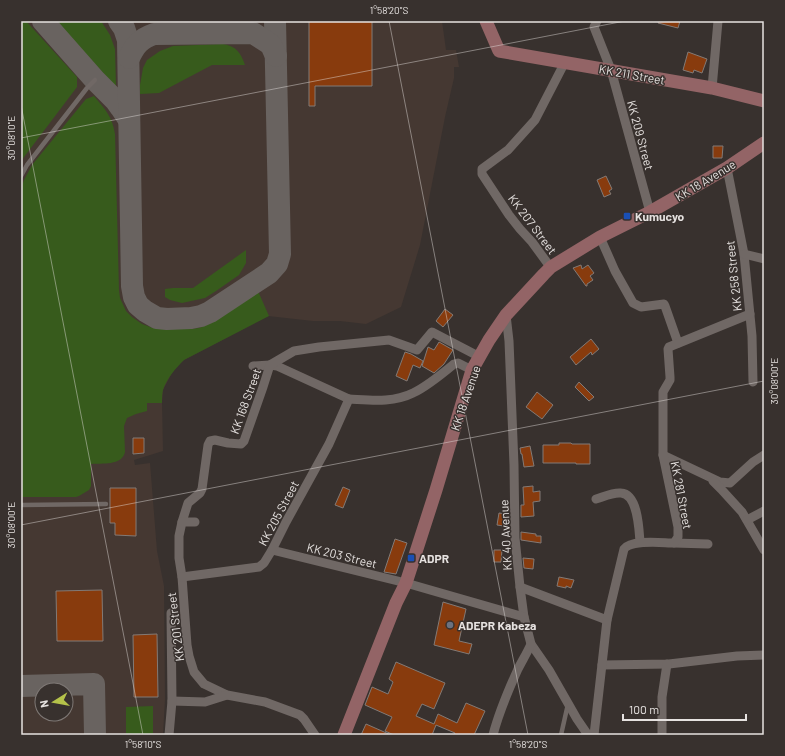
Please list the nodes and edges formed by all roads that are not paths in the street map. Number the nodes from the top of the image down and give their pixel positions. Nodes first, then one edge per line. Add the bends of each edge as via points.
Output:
1 (486, 21) edge
2 (718, 21) edge
3 (594, 23) edge
4 (565, 62) junction
5 (611, 70) junction
6 (95, 80) dead end
7 (712, 88) junction
8 (764, 101) edge
9 (764, 143) edge
10 (727, 168) junction
11 (21, 176) edge
12 (650, 212) junction
13 (600, 237) junction
14 (744, 254) junction
15 (764, 259) edge
16 (551, 268) junction
17 (750, 314) junction
18 (506, 316) junction
19 (678, 344) junction
20 (480, 357) junction
21 (270, 364) junction
22 (253, 366) dead end
23 (472, 370) junction
24 (753, 382) dead end
25 (349, 399) junction
26 (662, 455) junction
27 (764, 455) edge
28 (707, 476) junction
29 (596, 499) dead end
30 (106, 504) dead end
31 (21, 505) edge
32 (764, 511) edge
33 (747, 520) junction
34 (182, 522) junction
35 (195, 522) dead end
36 (640, 542) junction
37 (674, 543) junction
38 (708, 544) dead end
39 (272, 550) junction
40 (764, 550) edge
41 (182, 577) junction
42 (406, 582) junction
43 (520, 587) junction
44 (171, 613) dead end
45 (524, 617) junction
46 (607, 620) junction
47 (531, 644) junction
48 (764, 654) edge
49 (666, 664) junction
50 (602, 665) junction
51 (227, 695) junction
52 (172, 701) junction
53 (568, 703) junction
54 (169, 735) edge
55 (315, 735) edge
56 (344, 735) edge
57 (493, 735) edge
58 (561, 735) edge
59 (588, 735) edge
60 (594, 735) edge
61 (662, 735) edge

1 - 4 main road, KK 211 Street via 499,51
2 - 7 street
3 - 5 street, KK 209 Street
4 - 5 main road, KK 211 Street
4 - 16 street, KK 207 Street via 535,120 508,150 482,169 482,174 509,215
5 - 7 main road, KK 211 Street
5 - 12 street, KK 209 Street
6 - 11 lane
7 - 8 main road, KK 211 Street
9 - 10 main road, KK 18 Avenue
10 - 12 main road, KK 18 Avenue
10 - 14 street, KK 258 Street
12 - 13 main road, KK 18 Avenue
13 - 16 main road, KK 18 Avenue
13 - 19 street via 633,303 640,307 664,304
14 - 15 street
14 - 17 street, KK 258 Street
16 - 18 main road, KK 18 Avenue
17 - 19 street
17 - 24 street, KK 258 Street
18 - 20 main road, KK 18 Avenue
18 - 43 street, KK 40 Avenue via 515,538
19 - 26 street, KK 281 Street via 668,349 670,380 664,392
20 - 21 street via 432,332 417,350 389,340 294,351
20 - 23 main road, KK 18 Avenue
21 - 22 street
21 - 25 street via 284,368
21 - 34 street, KK 168 Street via 244,441 241,444 210,441 202,489 188,503
23 - 25 street via 458,363 454,364 420,390 403,397 380,400
23 - 42 main road, KK 18 Avenue
25 - 39 street, KK 205 Street via 329,444
26 - 28 street
26 - 37 street, KK 281 Street via 678,527 678,537
27 - 28 street via 730,483
28 - 33 street via 737,506
29 - 36 street via 619,492 626,494 632,500 638,519
30 - 31 lane
32 - 33 street
33 - 40 street
34 - 35 street
34 - 41 street, KK 201 Street via 179,536
36 - 37 street, KK 281 Street
36 - 46 street via 624,549
37 - 38 street
39 - 41 street, KK 205 Street via 264,563 258,567
39 - 42 street, KK 203 Street
41 - 51 street, KK 201 Street via 187,645 194,672 204,684
42 - 45 street, KK 203 Street
42 - 56 main road, KK 18 Avenue
43 - 45 street, KK 40 Avenue
43 - 46 street
44 - 52 street
45 - 47 street, KK 40 Avenue
46 - 50 street
47 - 53 street, KK 40 Avenue
47 - 57 street via 518,668
48 - 49 street
49 - 50 street
49 - 61 street via 662,697
50 - 60 street
51 - 52 street via 206,702
51 - 55 street, KK 201 Street via 265,702 300,715
52 - 54 street
53 - 58 lane
53 - 59 street, KK 40 Avenue

